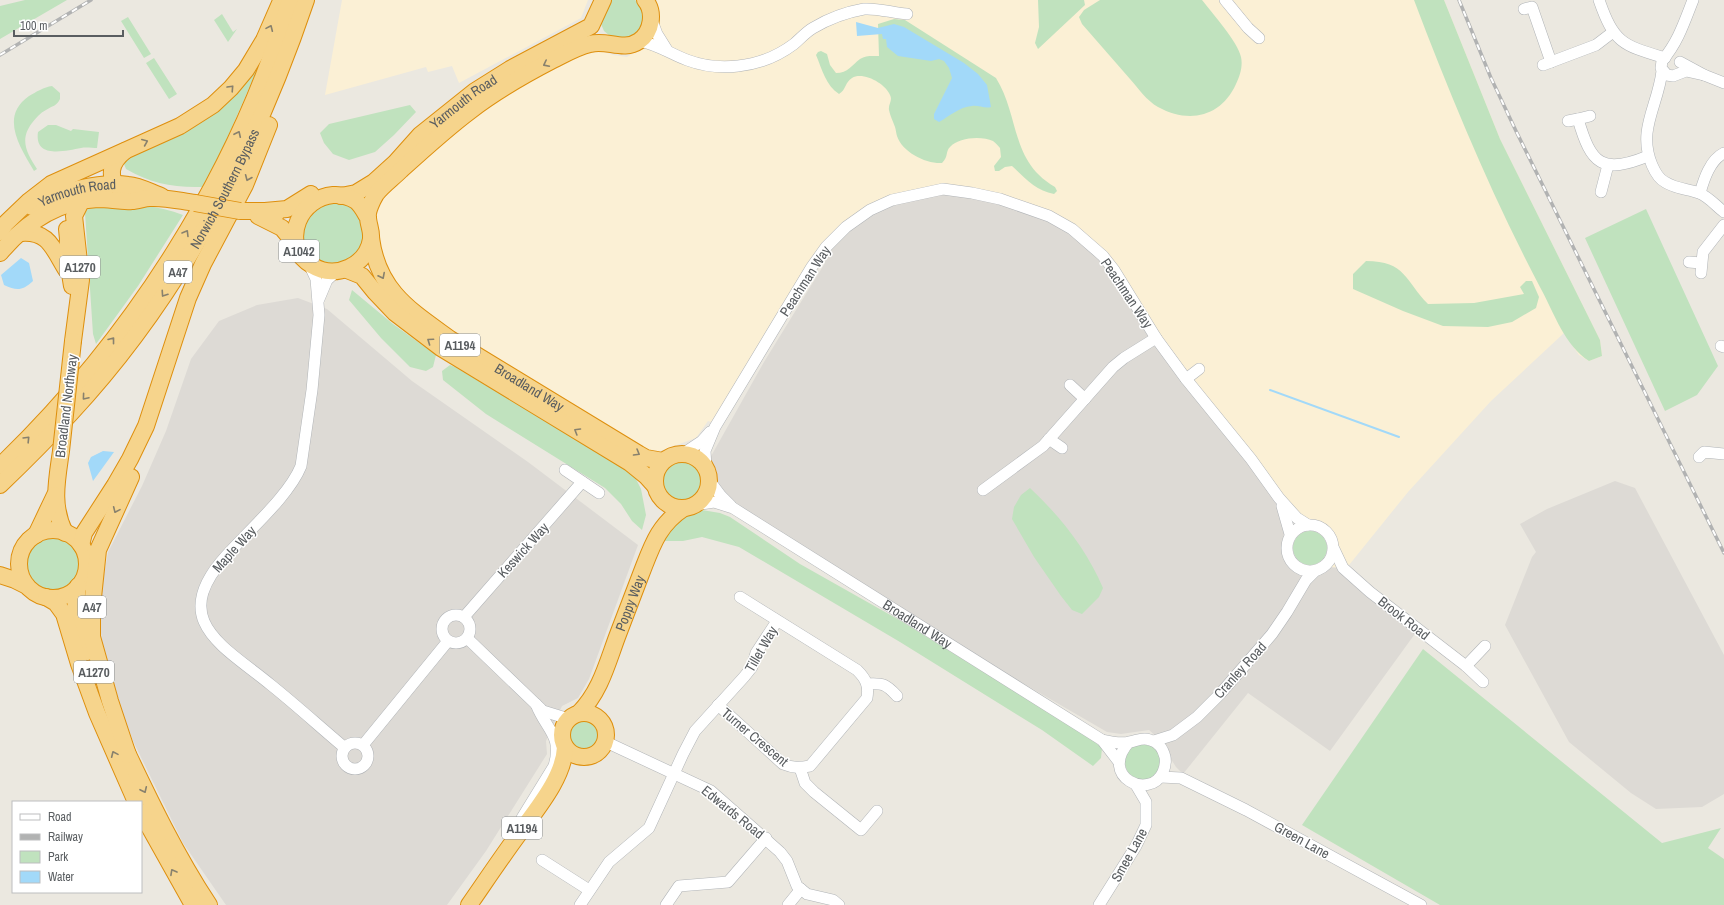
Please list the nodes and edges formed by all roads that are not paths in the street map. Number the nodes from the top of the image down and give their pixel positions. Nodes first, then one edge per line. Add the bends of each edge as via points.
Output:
1 (281, 0) edge
2 (290, 0) edge
3 (306, 0) edge
4 (1225, 0) edge
5 (1599, 0) edge
6 (1693, 0) edge
7 (601, 1) edge
8 (881, 4) edge
9 (649, 6) edge
10 (1532, 7) dead end
11 (906, 14) dead end
12 (595, 19) junction
13 (299, 22) junction
14 (1613, 32) junction
15 (1681, 34) junction
16 (1259, 38) dead end
17 (639, 42) junction
18 (609, 44) junction
19 (667, 50) junction
20 (1680, 61) junction
21 (1663, 63) junction
22 (1674, 75) junction
23 (1704, 75) junction
24 (1724, 83) edge
25 (1660, 88) junction
26 (1590, 116) dead end
27 (420, 135) junction
28 (126, 150) junction
29 (1724, 153) edge
30 (1648, 156) junction
31 (1608, 164) junction
32 (73, 174) junction
33 (115, 184) junction
34 (1602, 192) dead end
35 (1700, 194) junction
36 (77, 196) junction
37 (341, 196) junction
38 (149, 198) junction
39 (166, 198) junction
40 (61, 205) junction
41 (265, 211) junction
42 (303, 211) junction
43 (247, 212) junction
44 (1724, 212) edge
45 (367, 216) junction
46 (1724, 225) edge
47 (0, 232) edge
48 (20, 233) junction
49 (0, 236) edge
50 (371, 238) junction
51 (0, 240) edge
52 (296, 245) junction
53 (0, 252) edge
54 (1688, 262) dead end
55 (309, 264) junction
56 (341, 270) junction
57 (71, 277) junction
58 (319, 300) junction
59 (76, 318) junction
60 (177, 331) junction
61 (1156, 338) junction
62 (1199, 369) dead end
63 (1186, 379) junction
64 (1070, 385) dead end
65 (1085, 398) junction
66 (715, 427) junction
67 (1049, 439) junction
68 (1062, 448) dead end
69 (1701, 451) dead end
70 (684, 454) junction
71 (1724, 454) edge
72 (663, 461) junction
73 (0, 466) edge
74 (565, 470) dead end
75 (707, 474) junction
76 (582, 482) junction
77 (0, 485) edge
78 (983, 490) dead end
79 (657, 492) junction
80 (599, 493) dead end
81 (55, 495) junction
82 (1279, 498) junction
83 (690, 506) junction
84 (733, 508) junction
85 (1308, 525) junction
86 (660, 530) junction
87 (65, 532) junction
88 (1290, 534) junction
89 (36, 535) junction
90 (81, 545) junction
91 (1334, 549) junction
92 (1293, 565) junction
93 (1343, 568) junction
94 (1320, 569) junction
95 (0, 575) edge
96 (25, 585) junction
97 (78, 586) junction
98 (1296, 594) junction
99 (46, 597) junction
100 (740, 597) dead end
101 (464, 617) junction
102 (777, 621) junction
103 (467, 638) junction
104 (448, 641) junction
105 (1485, 646) dead end
106 (1466, 666) junction
107 (602, 678) junction
108 (1483, 682) dead end
109 (867, 684) junction
110 (897, 696) dead end
111 (718, 705) junction
112 (540, 707) junction
113 (574, 716) junction
114 (603, 723) junction
115 (1173, 736) junction
116 (1102, 740) junction
117 (1154, 741) junction
118 (564, 742) junction
119 (606, 742) junction
120 (1129, 742) junction
121 (363, 745) junction
122 (345, 748) junction
123 (128, 755) junction
124 (1165, 756) junction
125 (585, 758) junction
126 (1119, 762) junction
127 (800, 768) junction
128 (675, 773) junction
129 (1161, 777) junction
130 (1181, 778) junction
131 (1149, 784) junction
132 (1136, 785) junction
133 (547, 793) junction
134 (136, 801) edge
135 (1146, 802) junction
136 (877, 811) dead end
137 (142, 814) edge
138 (766, 838) junction
139 (542, 860) dead end
140 (497, 864) junction
141 (801, 889) junction
142 (589, 890) junction
143 (193, 905) edge
144 (209, 905) edge
145 (468, 905) edge
146 (580, 905) edge
147 (666, 905) edge
148 (788, 905) edge
149 (839, 905) edge
150 (1099, 905) edge
151 (1421, 905) edge

28 -> 1 highway via 180,126 204,112 223,96 246,70 256,54
73 -> 2 highway, Norwich Southern Bypass / A47 via 88,371 124,325 186,234 229,154 258,92
3 - 13 highway, Norwich Southern Bypass / A47
4 - 16 street
5 - 14 street via 1606,22
6 - 15 street
7 - 12 highway, Yarmouth Road
8 - 11 street
8 - 19 street via 831,19 812,29 779,54 760,62 721,67 705,65
9 - 17 highway via 649,29
9 - 19 street via 657,34
10 - 14 street via 1547,64 1596,45
12 - 18 highway via 599,34
12 - 27 highway, Yarmouth Road / A1042 via 591,26 581,32 510,69 475,91
13 -> 60 highway, A47 via 284,85 258,154 245,185 203,264
13 -> 77 highway, Norwich Southern Bypass / A47 via 271,97 254,133 228,187 187,258 152,312 104,374 71,413
14 - 21 street via 1628,45
15 - 20 street
15 - 21 street
17 - 18 highway, Yarmouth Road via 622,46
17 - 19 street via 650,43
18 -> 45 highway, Yarmouth Road via 588,44 561,56 471,110 384,187 374,198
20 - 21 street via 1674,56
20 - 22 street via 1681,67
20 - 23 street
21 - 22 street via 1667,75
21 - 25 street
22 - 23 street via 1686,72
22 - 25 street
23 - 24 street
25 - 30 street via 1646,133
26 - 31 street via 1573,120 1596,159
27 - 37 highway, Yarmouth Road / A1042 via 377,179 356,193
27 - 41 highway via 362,182 353,186 321,189 287,210
28 - 32 highway
28 - 33 highway via 113,164 112,175
29 - 35 street via 1714,160
30 - 31 street via 1617,165
30 - 35 street via 1654,171 1662,180 1674,187
31 - 34 street
32 - 40 highway
32 - 47 highway via 41,190 5,224
33 - 36 highway, Yarmouth Road / A1042 via 85,188
33 - 38 highway via 123,191
33 - 39 highway, Yarmouth Road / A1042 via 144,189
35 - 44 street
36 - 38 highway, Yarmouth Road / A1042 via 132,201
36 - 40 highway, Yarmouth Road / A1042
37 - 42 highway, Yarmouth Road / A1042 via 321,198
37 - 45 highway via 356,202
38 - 39 highway, Yarmouth Road / A1042
39 - 43 highway, Yarmouth Road / A1042, bridge
40 - 48 highway, Yarmouth Road / A1042 via 40,216
40 - 49 highway, Yarmouth Road / A1042 via 43,199
40 - 51 highway via 35,212
40 - 57 highway, Broadland Northway / A1270 via 68,239 67,255
40 - 59 highway, Broadland Northway / A1270 via 82,280
41 - 42 highway, Yarmouth Road / A1042 via 286,216
41 - 43 highway, Yarmouth Road / A1042
42 - 52 highway, A1042 via 297,225
43 - 52 highway, Yarmouth Road / A1042 via 276,224
45 - 50 highway
46 - 54 street via 1703,252 1701,268
48 - 53 highway, Yarmouth Road / A1042
48 - 57 highway, Broadland Northway via 30,232 43,236
50 - 56 highway via 363,257 356,264
50 -> 72 highway, Broadland Way / A1194 via 376,264 386,283 398,298 428,323 639,454
52 - 55 highway, Yarmouth Road / A1042
55 - 56 highway, A1042 via 326,271
55 - 58 street, Maple Way via 314,273
56 - 58 street, Maple Way via 327,280
79 -> 56 highway, Broadland Way / A1194 via 646,476 630,463 441,348 395,313 362,276
57 - 59 highway, Broadland Northway / A1270
58 - 122 street, Maple Way via 312,390 298,475 212,573 202,594 201,608 207,628 215,640
59 - 81 highway, Broadland Northway / A1270, bridge
60 - 90 highway, A47 via 146,426 116,485 84,533
60 -> 123 highway, A47 via 158,414 98,550 92,607 92,637
61 - 63 street, Peachman Way
61 - 65 street via 1113,367
61 - 66 street, Peachman Way via 1126,287 1103,256 1062,223 1029,208 972,192 943,189 918,194 892,200 870,210 846,227 826,247 798,288
62 - 63 street
63 - 82 street, Peachman Way
64 - 65 street
65 - 67 street
66 - 70 street, Peachman Way via 702,441
66 - 75 street, Peachman Way via 705,451
67 - 68 street
67 - 78 street via 1033,454
69 - 71 street
70 - 72 highway via 673,455
70 - 75 highway via 696,458
72 - 79 highway via 656,472
74 - 76 street
75 - 83 highway via 708,488 705,495
75 - 84 street, Broadland Way via 721,496
76 - 80 street
76 - 101 street, Keswick Way
79 - 83 highway via 669,505 677,508
79 - 86 highway, Poppy Way via 662,509
81 - 87 highway, Broadland Northway / A1270 via 58,517
81 - 89 highway, Broadland Northway / A1270
82 - 85 street, Peachman Way via 1297,518
82 - 88 street, Peachman Way
83 - 84 street, Broadland Way via 714,502
83 - 86 highway, Poppy Way via 673,516
84 - 116 street, Broadland Way
85 - 88 street
85 - 91 street, Peachman Way via 1323,529 1330,536
86 - 107 highway, Poppy Way
87 - 89 highway via 50,531
87 - 90 highway
88 - 92 street, Peachman Way via 1287,551
89 - 96 highway via 29,540 20,556 20,574
90 - 97 highway via 86,566
91 - 93 street, Brook Road
91 - 94 street via 1331,559
92 - 94 street via 1307,572
92 - 98 street, Cranley Road via 1297,580
93 - 94 street
93 - 106 street, Brook Road
94 - 98 street, Cranley Road via 1306,580
95 - 96 highway
96 - 99 highway
97 - 99 highway via 69,594
97 - 123 highway, A1270 via 75,610 78,623 108,712
98 - 115 street, Cranley Road via 1278,626 1247,663 1202,712
134 -> 99 highway, A1270 via 97,713 64,614 56,603
100 - 102 street
101 - 103 street via 470,628
101 - 104 street via 454,615 443,623 442,633
102 - 109 street via 857,670 866,679
102 - 111 street, Tillet Way via 756,653 752,667
103 - 104 street via 457,643
103 - 112 street
104 - 121 street
105 - 106 street
106 - 108 street, Brook Road
107 - 113 highway, Poppy Way via 591,701
107 - 114 highway, Poppy Way via 600,710
109 - 110 street via 881,683
109 - 127 street, Turner Crescent via 868,698 810,766
111 - 127 street, Turner Crescent via 783,764
111 - 128 street, Tillet Way via 695,730
112 - 113 street
112 - 118 street
112 - 140 street via 540,714 554,734 557,757
113 - 114 highway via 593,714
113 - 118 highway via 562,730
114 - 119 highway
115 - 117 street, Cranley Road
115 - 124 street, Cranley Road
116 - 120 street, Broadland Way via 1115,743
116 - 126 street, Broadland Way
117 - 120 street, Broadland Way via 1139,738
117 - 124 street via 1161,747
118 - 125 highway via 570,753
118 - 133 highway, A1194 via 565,756 562,767
119 - 125 highway via 598,754
119 - 128 street, Edwards Road
120 - 126 street via 1122,751
121 - 122 street via 353,743
121 - 122 street via 367,750 368,760 364,767 356,770 344,764 342,756
123 -> 144 highway, A1270 via 169,839
124 - 129 street via 1165,767
124 - 130 street, Green Lane
125 - 133 highway, A1194
126 - 132 street, Broadland Way via 1124,777
127 - 136 street via 806,783 814,792 861,830
128 - 138 street, Edwards Road via 711,791
128 - 142 street, Tillet Way via 649,828 609,862
129 - 130 street, Green Lane
129 - 131 street
130 - 151 street, Green Lane via 1246,810
131 - 132 street
131 - 135 street, Smee Lane
132 - 135 street
133 - 140 highway, A1194
135 - 150 street, Smee Lane via 1146,825 1136,846
143 -> 137 highway
138 - 141 street, Edwards Road via 787,861 797,886
138 - 147 street via 728,882 679,886
139 - 142 street
140 - 145 highway, A1194
141 - 148 street
141 - 149 street via 813,896 833,900
142 - 146 street, Tillet Way

